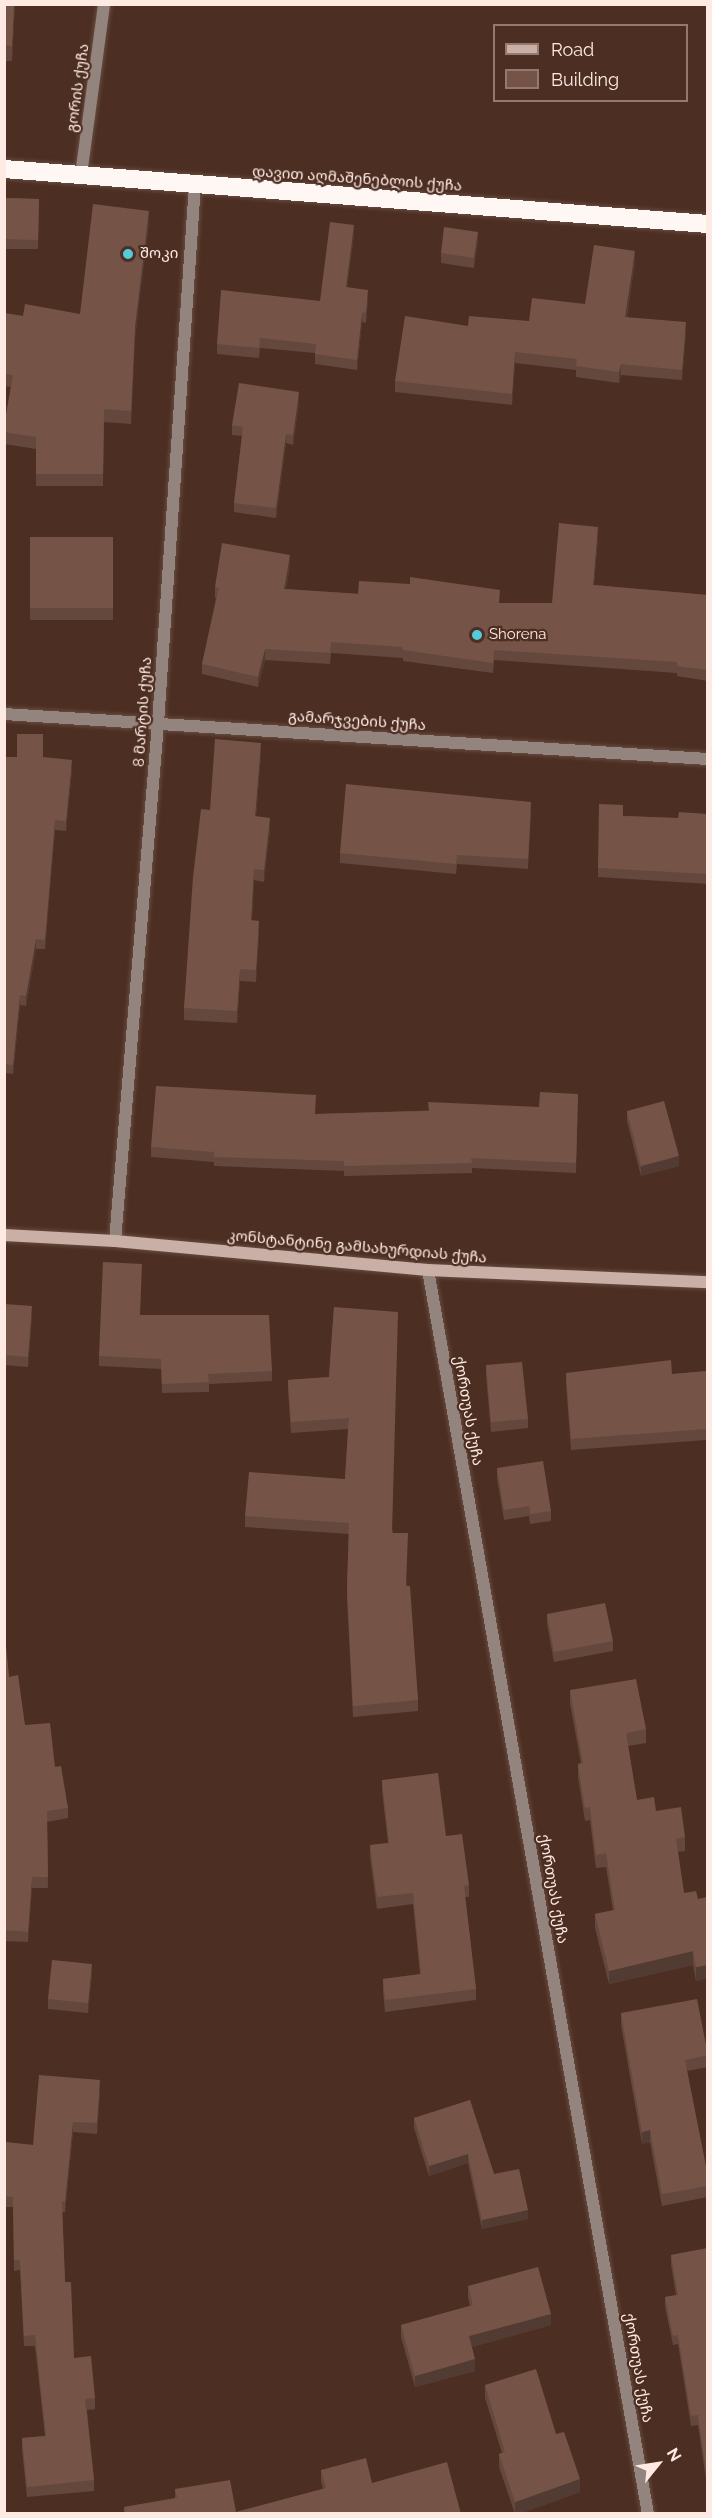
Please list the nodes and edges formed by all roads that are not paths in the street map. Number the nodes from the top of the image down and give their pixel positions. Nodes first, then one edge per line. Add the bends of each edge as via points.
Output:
1 (104, 4) edge
2 (4, 169) edge
3 (81, 175) junction
4 (195, 185) junction
5 (708, 224) edge
6 (4, 714) edge
7 (158, 723) junction
8 (708, 759) edge
9 (4, 1235) edge
10 (115, 1241) junction
11 (428, 1270) junction
12 (708, 1282) edge
13 (648, 2514) edge

1 - 3 street, გორის ქუჩა
2 - 3 highway, დავით აღმაშენებლის ქუჩა
3 - 4 highway, დავით აღმაშენებლის ქუჩა
4 - 5 highway, დავით აღმაშენებლის ქუჩა
4 - 7 street, 8 მარტის ქუჩა
6 - 7 street, გამარჯვების ქუჩა
7 - 8 street, გამარჯვების ქუჩა
7 - 10 street, 8 მარტის ქუჩა
9 - 10 main road, კონსტანტინე გამსახურდიას ქუჩა
10 - 11 main road, კონსტანტინე გამსახურდიას ქუჩა
11 - 12 main road, კონსტანტინე გამსახურდიას ქუჩა
11 - 13 street, ქორთუას ქუჩა

